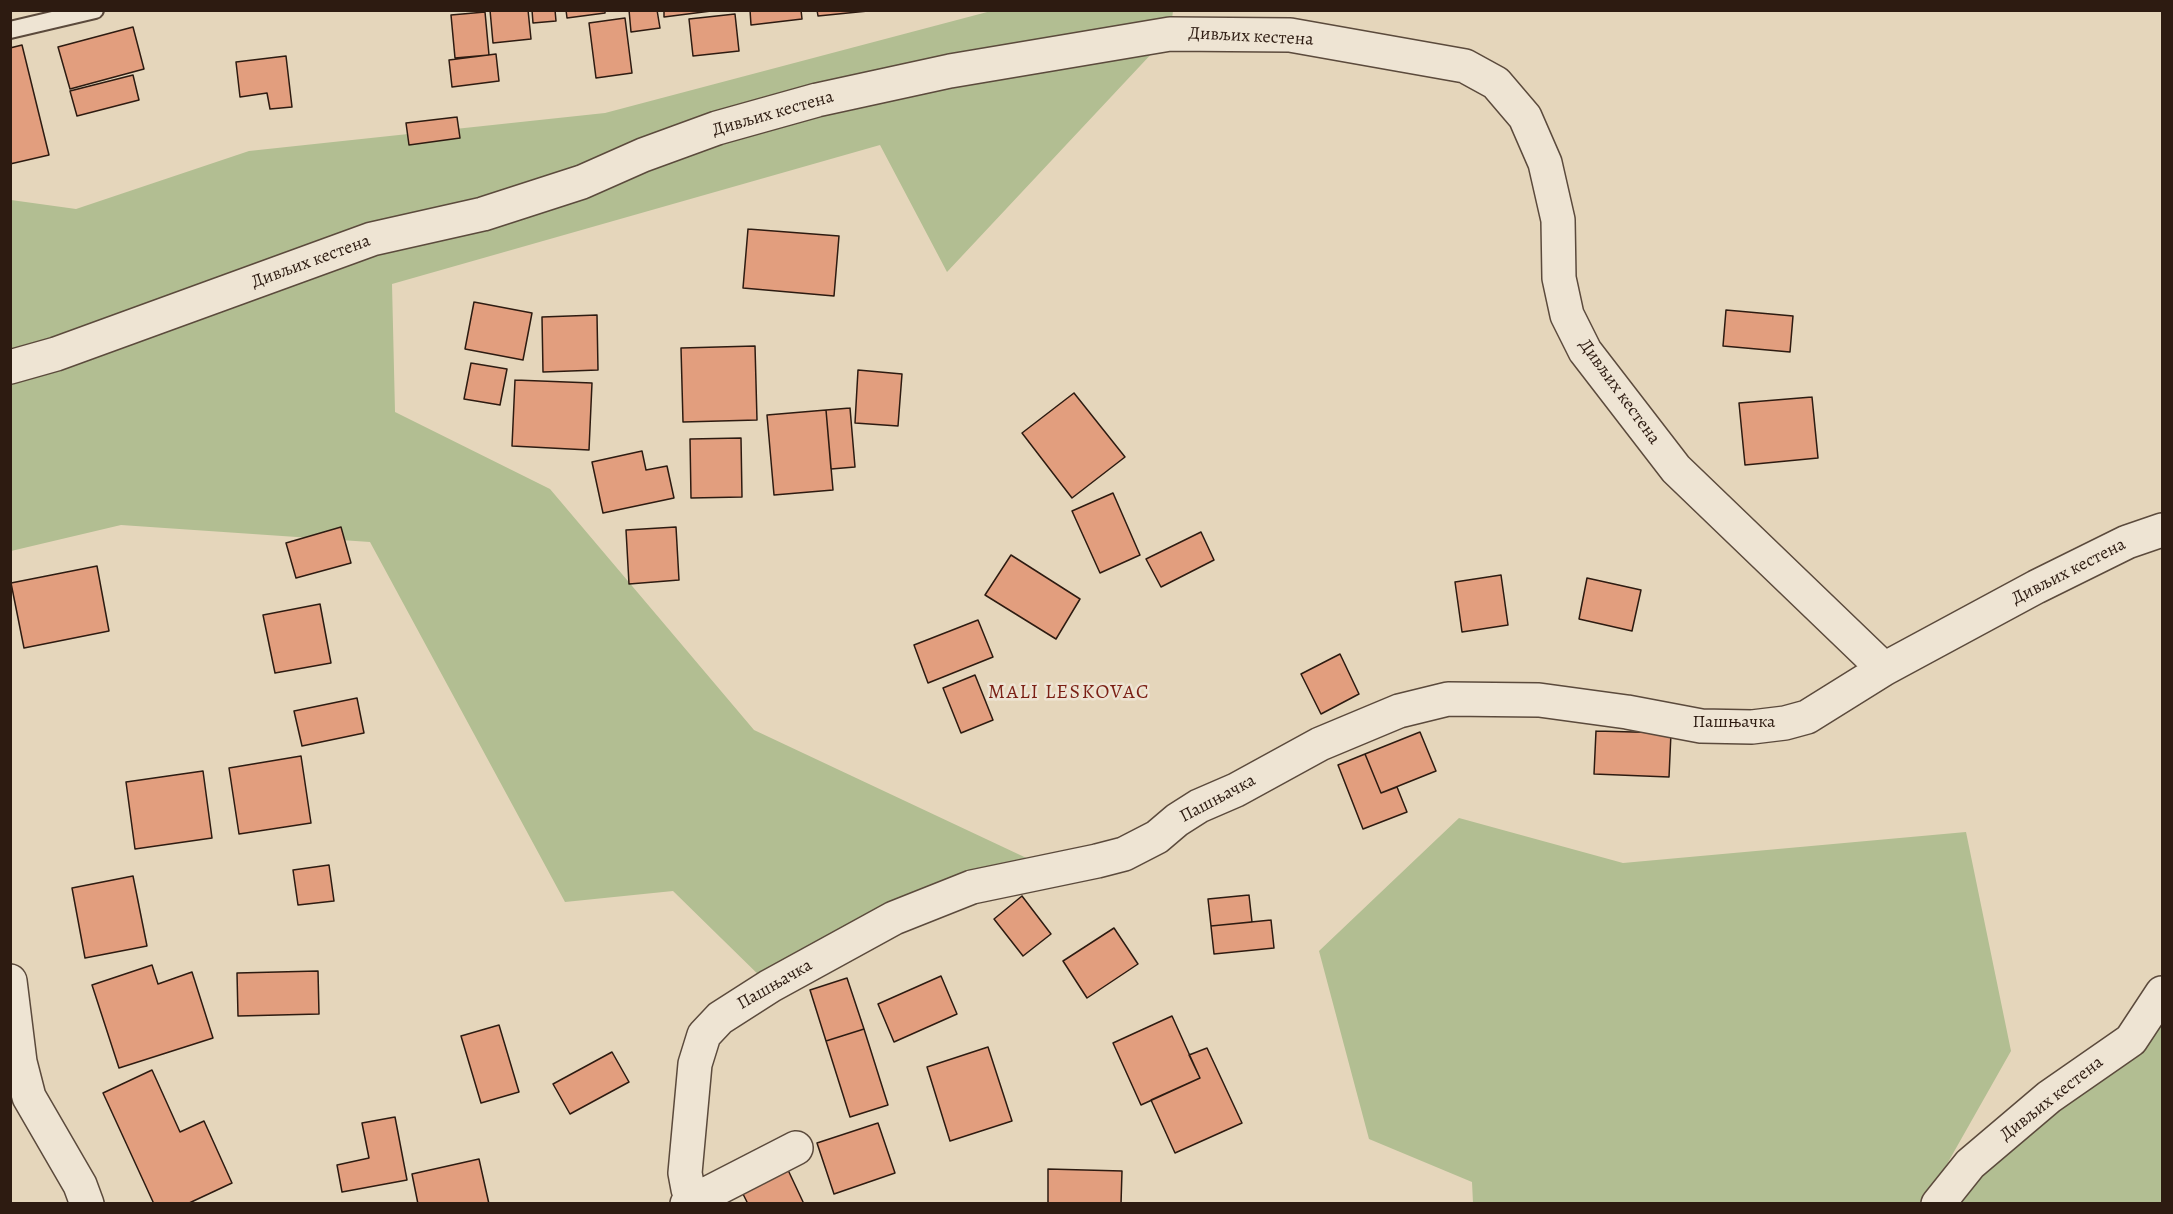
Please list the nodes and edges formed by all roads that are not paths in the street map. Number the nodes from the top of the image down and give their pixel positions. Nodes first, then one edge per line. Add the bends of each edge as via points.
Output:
1 (96, 10) edge
2 (1173, 22) edge
3 (10, 30) edge
4 (10, 368) edge
5 (2163, 530) edge
6 (1884, 669) junction
7 (10, 981) edge
8 (2163, 993) edge
9 (15, 1064) edge
10 (796, 1148) dead end
11 (690, 1202) edge
12 (87, 1203) edge
13 (1938, 1203) edge

1 - 3 lane
2 - 4 street, Дивљих кестена via 817,100 717,128 582,182 483,214 372,239
2 - 6 street, Дивљих кестена via 1290,35 1465,66 1496,83 1525,117 1545,163 1558,220 1559,278 1567,315 1585,351 1676,469
5 - 6 street, Дивљих кестена via 2127,542 2036,587
6 - 11 street, Пашњачка via 1807,717 1752,727 1701,726 1539,700 1448,699 1399,711 1320,744 1199,806 1157,837 1124,854 972,887 894,918 770,986 720,1018 704,1035 695,1064 685,1173
7 - 9 street
8 - 13 street, Дивљих кестена via 2131,1040 2049,1097 1970,1164
9 - 12 street
10 - 11 street, Пашњачка

